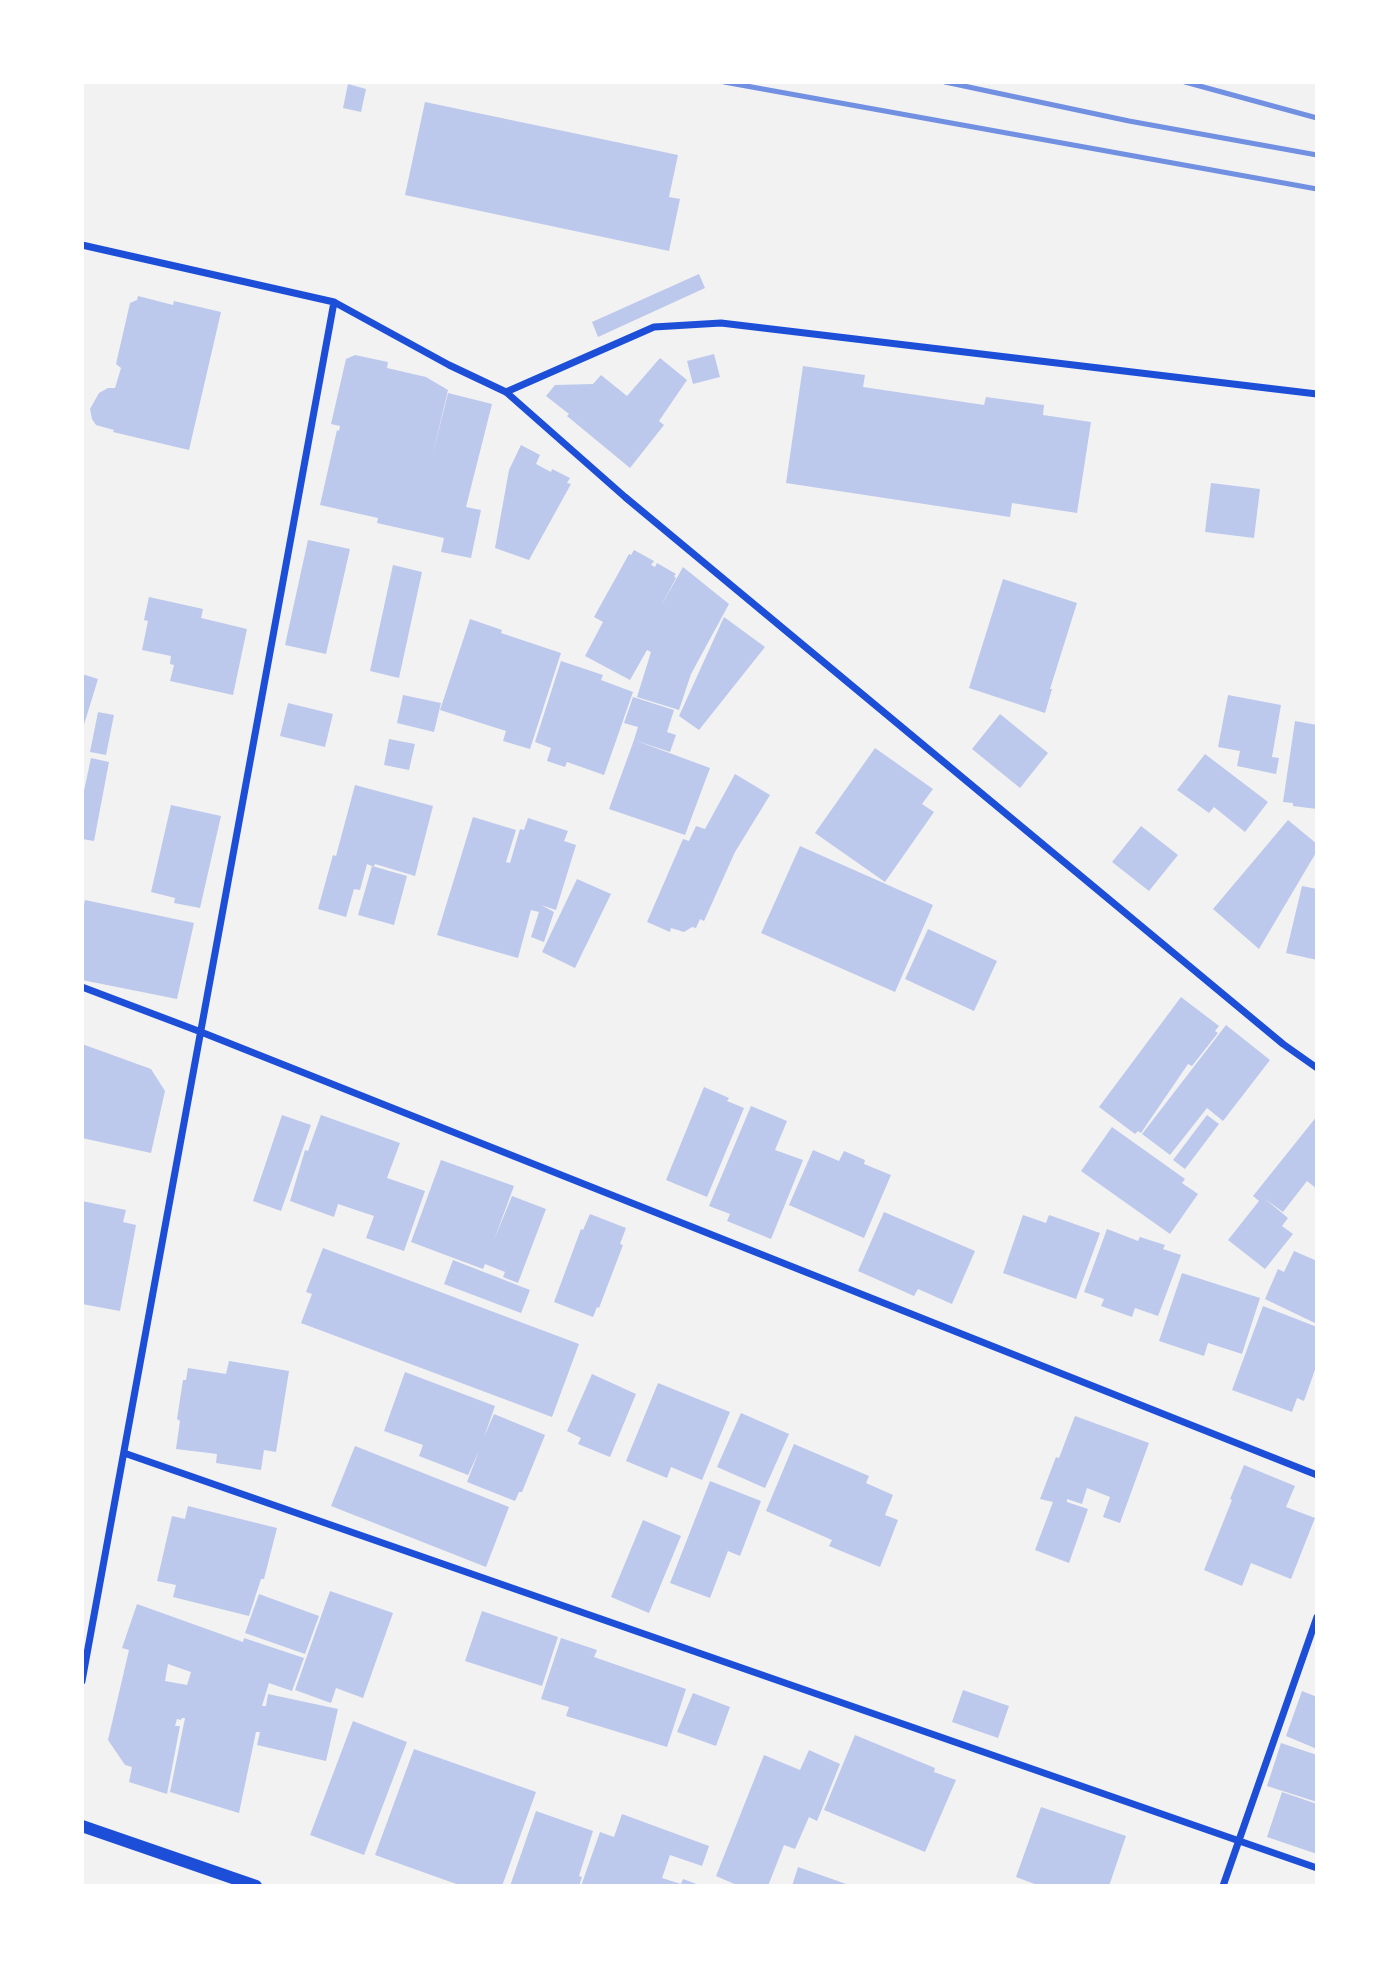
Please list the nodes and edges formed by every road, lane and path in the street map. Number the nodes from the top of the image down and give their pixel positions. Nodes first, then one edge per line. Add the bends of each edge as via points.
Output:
1 (82, 245) edge
2 (334, 302) junction
3 (506, 392) junction
4 (1317, 394) edge
5 (82, 987) edge
6 (201, 1032) junction
7 (1317, 1069) edge
8 (124, 1453) junction
9 (1317, 1475) edge
10 (1317, 1616) edge
11 (82, 1681) edge
12 (82, 1826) edge
13 (1239, 1840) junction
14 (1317, 1868) edge
15 (256, 1886) edge
16 (1223, 1886) edge

1 - 2 street
2 - 3 street
2 - 6 street
3 - 4 street via 654,327 721,323
3 - 7 street via 625,497
5 - 6 street
6 - 8 street
6 - 9 street
8 - 11 street
8 - 13 street
10 - 13 street
12 - 15 street
13 - 14 street
13 - 16 street

